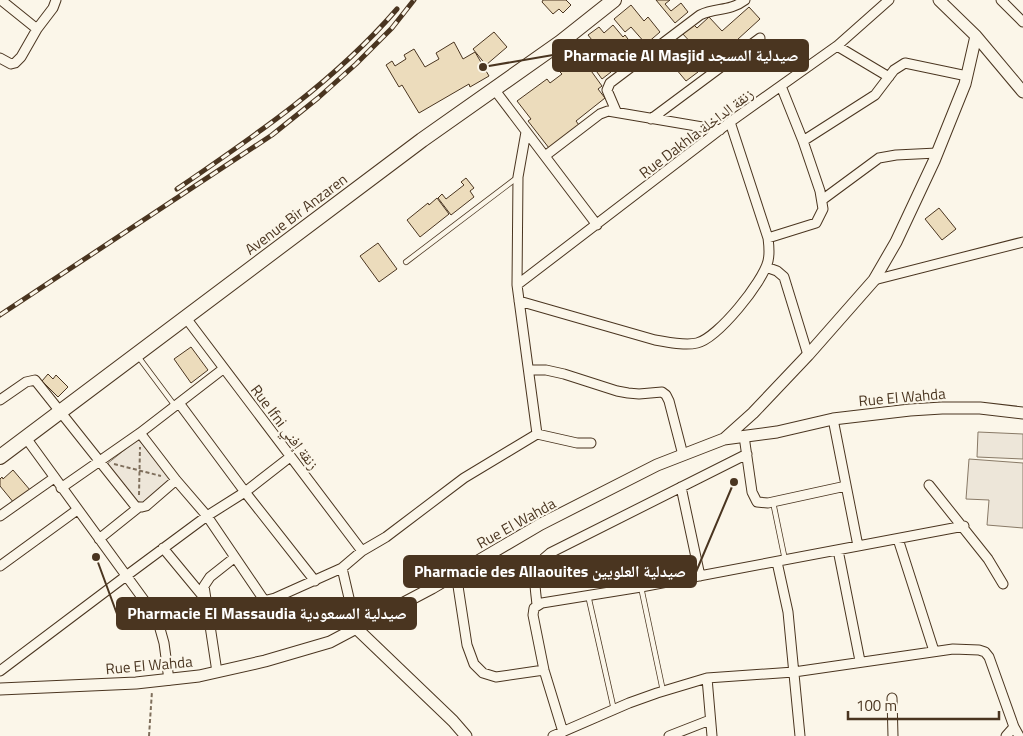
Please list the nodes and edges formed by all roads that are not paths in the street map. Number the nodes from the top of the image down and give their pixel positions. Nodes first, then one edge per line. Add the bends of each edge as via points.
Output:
1 (1, 0) edge
2 (56, 0) edge
3 (745, 0) edge
4 (890, 0) edge
5 (939, 0) edge
6 (1001, 0) edge
7 (612, 1) edge
8 (1023, 22) edge
9 (37, 29) junction
10 (976, 36) junction
11 (760, 38) dead end
12 (837, 46) junction
13 (0, 58) edge
14 (967, 76) junction
15 (889, 77) junction
16 (781, 86) junction
17 (494, 89) junction
18 (1023, 92) edge
19 (616, 111) junction
20 (651, 119) junction
21 (730, 122) junction
22 (720, 130) junction
23 (526, 132) junction
24 (803, 141) junction
25 (937, 153) junction
26 (545, 156) junction
27 (518, 177) junction
28 (822, 200) junction
29 (596, 225) junction
30 (768, 238) junction
31 (1023, 242) edge
32 (406, 262) dead end
33 (766, 267) junction
34 (874, 280) junction
35 (517, 285) junction
36 (519, 301) junction
37 (186, 318) junction
38 (136, 355) junction
39 (808, 355) junction
40 (223, 369) junction
41 (529, 370) junction
42 (0, 400) edge
43 (177, 405) junction
44 (60, 412) junction
45 (1023, 413) edge
46 (832, 419) junction
47 (140, 432) junction
48 (537, 434) junction
49 (744, 436) junction
50 (26, 438) junction
51 (724, 439) junction
52 (591, 443) dead end
53 (747, 454) junction
54 (683, 455) junction
55 (0, 457) edge
56 (290, 457) junction
57 (100, 461) junction
58 (54, 478) junction
59 (176, 480) junction
60 (929, 485) dead end
61 (846, 486) junction
62 (680, 487) junction
63 (61, 488) junction
64 (245, 492) junction
65 (772, 502) junction
66 (139, 507) junction
67 (77, 510) junction
68 (0, 516) edge
69 (207, 516) junction
70 (964, 526) junction
71 (99, 539) junction
72 (898, 539) junction
73 (858, 546) junction
74 (163, 548) junction
75 (838, 550) junction
76 (362, 551) junction
77 (234, 558) junction
78 (781, 561) junction
79 (0, 566) edge
80 (342, 568) junction
81 (456, 573) junction
82 (126, 576) junction
83 (700, 576) junction
84 (315, 581) junction
85 (1003, 584) dead end
86 (641, 587) junction
87 (588, 595) junction
88 (206, 600) junction
89 (264, 600) junction
90 (537, 605) junction
91 (208, 615) junction
92 (356, 628) junction
93 (934, 652) junction
94 (860, 661) junction
95 (544, 670) junction
96 (0, 671) edge
97 (217, 672) junction
98 (794, 672) junction
99 (707, 678) junction
100 (169, 680) junction
101 (0, 688) edge
102 (663, 691) junction
103 (892, 698) dead end
104 (614, 710) junction
105 (710, 720) junction
106 (1014, 727) junction
107 (563, 732) junction
108 (466, 736) edge
109 (553, 736) edge
110 (669, 736) edge
111 (712, 736) edge
112 (800, 736) edge
113 (893, 736) edge
114 (1006, 736) edge
115 (1019, 736) edge

1 - 9 street
2 - 9 street
3 - 19 street via 729,9 710,10 700,15 610,83 607,90
4 - 12 street, Rue Dakhla زنقة الداخلة
5 - 10 street
6 - 8 street
7 - 17 main road, Avenue Bir Anzaren
9 - 13 street via 18,61 11,64
10 - 14 street
10 - 18 street
11 - 20 street
12 - 15 street
12 - 16 street, Rue Dakhla زنقة الداخلة
14 - 15 street via 905,63
14 - 25 street
15 - 24 street via 875,95
16 - 21 street, Rue Dakhla زنقة الداخلة
16 - 24 street
17 - 23 street
17 - 37 main road, Avenue Bir Anzaren
19 - 20 street
19 - 26 street via 600,114
20 - 22 street
21 - 22 street, Rue Dakhla زنقة الداخلة
21 - 30 street
22 - 29 street, Rue Dakhla زنقة الداخلة
23 - 26 street
23 - 27 street
24 - 28 street
25 - 28 street via 879,158
25 - 34 street via 896,242
26 - 29 street
27 - 32 lane
27 - 35 street
28 - 30 street via 823,209 816,223
29 - 35 street, Rue Dakhla زنقة الداخلة
30 - 33 street via 770,253
31 - 34 street
33 - 36 street via 757,286 712,335 695,343 655,340
33 - 39 street via 784,277
34 - 39 street
35 - 36 street
36 - 41 street
37 - 38 main road, Avenue Bir Anzaren
37 - 40 street, Rue Ifni زنقة إفني
38 - 43 lane
38 - 44 main road, Avenue Bir Anzaren
39 - 51 street via 753,414
40 - 43 street
40 - 56 street, Rue Ifni زنقة إفني
41 - 48 street
41 - 54 street via 564,374 622,392 662,392 669,401
42 - 44 street via 26,382 35,380
43 - 47 street
43 - 64 street
44 - 50 main road, Avenue Bir Anzaren
44 - 57 street
45 - 46 street, Rue El Wahda via 942,408
46 - 49 street, Rue El Wahda
46 - 61 street
47 - 57 street
47 - 59 street
48 - 52 street
48 - 76 street via 464,478 386,537
49 - 51 street, Rue El Wahda
49 - 53 street
50 - 55 main road, Avenue Bir Anzaren
50 - 58 street
51 - 54 street, Rue El Wahda
53 - 62 street
53 - 65 street via 754,500
54 - 81 street, Rue El Wahda via 541,524
56 - 64 street
56 - 76 street, Rue Ifni زنقة إفني
57 - 63 street
57 - 66 street via 130,501
58 - 63 street
58 - 68 street
59 - 66 street via 146,506
59 - 69 street
60 - 70 street
61 - 65 street
61 - 73 street
62 - 83 street
62 - 90 street via 542,559 534,571
63 - 67 street
64 - 69 street
64 - 84 street
65 - 78 lane
66 - 71 street
67 - 71 street
67 - 79 street
69 - 74 street
69 - 77 street
70 - 72 street
70 - 85 street
71 - 82 street
72 - 73 street
72 - 93 street
73 - 75 street
74 - 82 street
74 - 88 street
75 - 78 street
75 - 94 street
76 - 80 street
77 - 88 street via 206,582
77 - 89 street
78 - 83 street
78 - 98 street
80 - 84 street
80 - 92 street
81 - 92 street, Rue El Wahda
81 - 95 street via 467,645 474,664 483,673 496,677
82 - 96 street
82 - 100 street via 157,618
83 - 86 street
84 - 89 street
86 - 87 street
86 - 102 lane
87 - 90 street
87 - 104 lane
88 - 91 street
89 - 91 street
90 - 95 street via 533,615
91 - 97 street
92 - 97 street, Rue El Wahda via 306,650
92 - 108 street
93 - 94 street
93 - 106 street via 964,648 985,652 990,657
94 - 98 street
95 - 107 street
97 - 100 street, Rue El Wahda
98 - 99 street
98 - 112 street
99 - 102 street
99 - 105 street
100 - 101 street, Rue El Wahda
102 - 104 street
103 - 113 street
104 - 107 street
105 - 110 street
105 - 111 street
106 - 114 street
106 - 115 street
107 - 109 street

